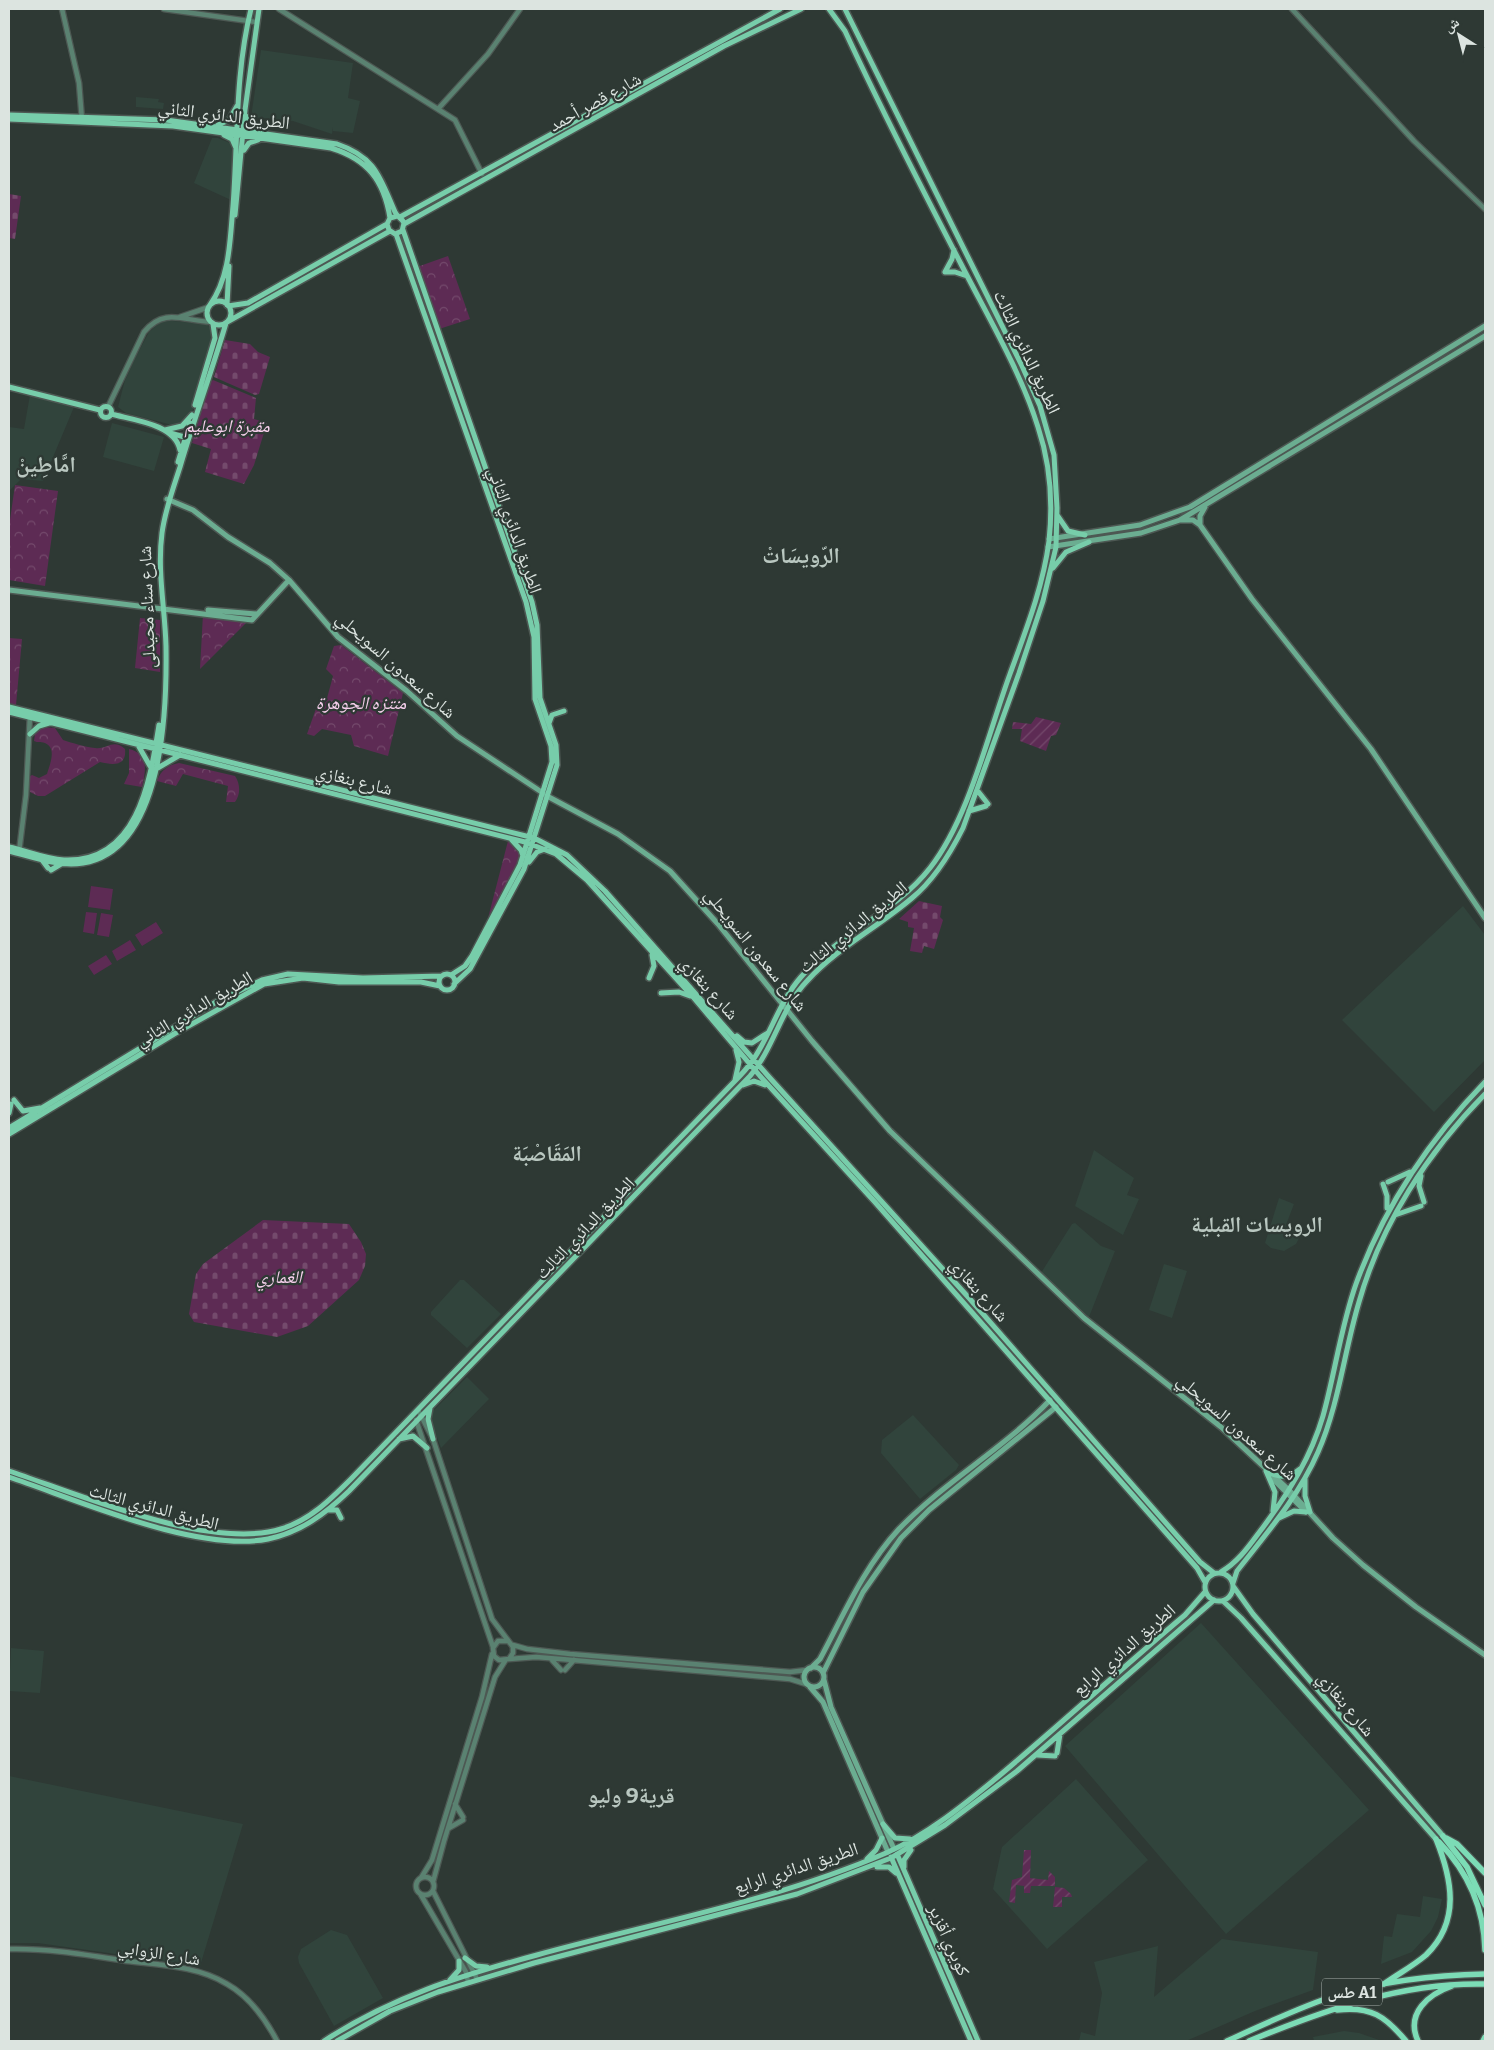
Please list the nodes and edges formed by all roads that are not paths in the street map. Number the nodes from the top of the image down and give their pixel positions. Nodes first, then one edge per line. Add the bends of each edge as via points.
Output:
1 (63, 9) edge
2 (164, 9) edge
3 (251, 9) edge
4 (259, 9) edge
5 (279, 9) edge
6 (520, 9) edge
7 (780, 9) edge
8 (802, 9) edge
9 (828, 9) edge
10 (844, 9) edge
11 (1292, 9) edge
12 (248, 22) junction
13 (256, 22) junction
14 (238, 103) junction
15 (438, 109) junction
16 (245, 110) junction
17 (9, 115) edge
18 (9, 120) edge
19 (82, 120) junction
20 (216, 129) junction
21 (241, 132) junction
22 (266, 136) junction
23 (240, 154) junction
24 (482, 174) junction
25 (1485, 209) edge
26 (399, 217) junction
27 (390, 218) junction
28 (387, 224) junction
29 (404, 227) junction
30 (390, 231) junction
31 (396, 234) junction
32 (954, 250) junction
33 (967, 276) junction
34 (228, 305) junction
35 (209, 306) junction
36 (179, 318) junction
37 (226, 322) junction
38 (212, 323) junction
39 (1485, 326) edge
40 (1485, 336) edge
41 (9, 387) edge
42 (108, 407) junction
43 (100, 410) junction
44 (111, 414) junction
45 (192, 415) junction
46 (1337, 417) junction
47 (1342, 423) junction
48 (168, 430) junction
49 (187, 436) junction
50 (180, 453) junction
51 (169, 498) junction
52 (1204, 507) junction
53 (1058, 515) junction
54 (1180, 520) junction
55 (1200, 525) junction
56 (1085, 535) junction
57 (1049, 539) junction
58 (1057, 539) junction
59 (1090, 542) junction
60 (1048, 547) junction
61 (1056, 547) junction
62 (1051, 571) junction
63 (289, 580) junction
64 (9, 589) edge
65 (162, 608) junction
66 (257, 614) junction
67 (9, 707) edge
68 (564, 711) dead end
69 (9, 712) edge
70 (30, 715) junction
71 (53, 723) junction
72 (549, 724) junction
73 (160, 730) junction
74 (30, 734) junction
75 (140, 743) junction
76 (158, 747) junction
77 (176, 748) junction
78 (180, 755) junction
79 (153, 769) junction
80 (977, 790) junction
81 (545, 795) junction
82 (969, 811) junction
83 (511, 838) junction
84 (531, 841) junction
85 (9, 849) edge
86 (548, 850) junction
87 (19, 851) junction
88 (41, 860) junction
89 (522, 860) junction
90 (63, 864) junction
91 (524, 869) junction
92 (1485, 918) edge
93 (648, 948) junction
94 (451, 975) junction
95 (442, 976) junction
96 (649, 978) dead end
97 (454, 984) junction
98 (440, 986) junction
99 (661, 993) dead end
100 (693, 997) junction
101 (782, 1003) junction
102 (787, 1009) junction
103 (204, 1014) junction
104 (725, 1026) junction
105 (766, 1034) junction
106 (733, 1044) junction
107 (751, 1062) junction
108 (757, 1068) junction
109 (1485, 1082) edge
110 (733, 1084) junction
111 (740, 1086) junction
112 (772, 1088) junction
113 (1485, 1094) edge
114 (43, 1108) junction
115 (9, 1112) edge
116 (21, 1123) junction
117 (9, 1128) edge
118 (9, 1134) edge
119 (1426, 1166) junction
120 (1415, 1168) junction
121 (1386, 1214) junction
122 (1394, 1215) junction
123 (555, 1268) junction
124 (560, 1274) junction
125 (956, 1283) junction
126 (952, 1289) junction
127 (972, 1302) junction
128 (969, 1309) junction
129 (1050, 1400) junction
130 (432, 1404) junction
131 (1056, 1407) junction
132 (1039, 1410) junction
133 (416, 1412) junction
134 (421, 1416) junction
135 (1044, 1416) junction
136 (416, 1421) junction
137 (433, 1440) junction
138 (397, 1441) junction
139 (427, 1448) junction
140 (1304, 1465) junction
141 (9, 1471) edge
142 (1267, 1471) junction
143 (9, 1477) edge
144 (1305, 1477) junction
145 (1287, 1492) junction
146 (1292, 1497) junction
147 (329, 1510) junction
148 (1308, 1512) junction
149 (1273, 1514) junction
150 (341, 1518) dead end
151 (1277, 1520) junction
152 (875, 1559) junction
153 (882, 1562) junction
154 (1221, 1572) junction
155 (1214, 1573) junction
156 (1205, 1582) junction
157 (1233, 1584) junction
158 (1205, 1592) junction
159 (1214, 1600) junction
160 (1222, 1601) junction
161 (509, 1642) junction
162 (493, 1650) junction
163 (1485, 1655) edge
164 (550, 1658) junction
165 (508, 1660) junction
166 (574, 1660) junction
167 (662, 1661) junction
168 (662, 1668) junction
169 (809, 1669) junction
170 (823, 1673) junction
171 (824, 1680) junction
172 (808, 1686) junction
173 (1060, 1734) junction
174 (1364, 1746) junction
175 (1358, 1751) junction
176 (1036, 1755) junction
177 (455, 1804) junction
178 (882, 1824) junction
179 (448, 1829) junction
180 (917, 1836) junction
181 (1443, 1836) junction
182 (882, 1838) junction
183 (1436, 1839) junction
184 (916, 1844) junction
185 (894, 1849) junction
186 (888, 1852) junction
187 (897, 1855) junction
188 (891, 1858) junction
189 (860, 1863) junction
190 (866, 1868) junction
191 (1485, 1873) edge
192 (907, 1877) junction
193 (421, 1878) junction
194 (900, 1880) junction
195 (433, 1882) junction
196 (433, 1891) junction
197 (422, 1895) junction
198 (1485, 1905) edge
199 (1485, 1940) edge
200 (9, 1949) edge
201 (1485, 1950) edge
202 (465, 1958) junction
203 (459, 1961) junction
204 (492, 1967) junction
205 (474, 1973) junction
206 (1485, 1974) edge
207 (467, 1975) junction
208 (477, 1979) junction
209 (449, 1981) junction
210 (468, 1982) junction
211 (1460, 1983) junction
212 (1383, 1984) junction
213 (1485, 1984) edge
214 (1313, 2015) junction
215 (1485, 2037) edge
216 (277, 2041) edge
217 (324, 2041) edge
218 (337, 2041) edge
219 (971, 2041) edge
220 (978, 2041) edge
221 (1227, 2041) edge
222 (1249, 2041) edge
223 (1406, 2041) edge
224 (1418, 2041) edge
225 (1483, 2041) edge

1 - 19 street via 80,83
2 - 12 street
3 - 12 main road
4 - 13 main road
5 - 15 street
6 - 15 street via 488,54
7 - 24 main road, شارع قصر أحمد
8 - 29 main road, شارع قصر أحمد via 716,51
9 - 32 main road, الطريق الدائري الثالث via 845,31
10 - 53 main road, الطريق الدائري الثالث via 1040,406 1054,455
11 - 25 street via 1414,141
12 - 13 street
12 - 14 main road
13 - 16 main road
14 - 20 main road via 229,120
14 - 21 main road
15 - 24 street via 457,123
16 - 21 main road
16 - 22 main road via 249,125
17 - 19 main road, الطريق الدائري الثاني
18 - 19 main road, الطريق الدائري الثاني
19 - 20 main road, الطريق الدائري الثاني
20 - 21 main road, الطريق الدائري الثاني
20 - 23 main road via 232,139
21 - 22 main road, الطريق الدائري الثاني
21 - 23 main road
22 - 23 main road via 252,141
22 - 26 main road, الطريق الدائري الثاني via 329,142 359,154 383,181
22 - 27 main road, الطريق الدائري الثاني via 331,148 359,159 379,183
23 - 34 main road via 226,288
23 - 35 main road via 224,279
24 - 26 main road, شارع قصر أحمد
26 - 27 main road
26 - 29 main road
27 - 28 main road
28 - 30 main road
28 - 34 main road via 248,303
29 - 31 main road
29 - 72 main road, الطريق الدائري الثاني via 532,602 537,625 540,698
30 - 31 main road
30 - 37 main road
31 - 81 main road, الطريق الدائري الثاني via 531,618 535,699 552,755
32 - 33 main road, الطريق الدائري الثالث
32 - 33 main road via 945,272
33 - 57 main road, الطريق الدائري الثالث via 1028,400 1039,430 1051,500
34 - 35 main road via 218,302
34 - 37 main road via 230,314
35 - 36 street
35 - 38 main road via 207,316
36 - 38 street
36 - 42 street via 162,317 144,332
37 - 38 main road via 220,325
37 - 49 main road, شارع سناء محيدلى
38 - 45 main road via 215,338
39 - 46 main road
40 - 47 main road
41 - 43 main road
42 - 43 main road
42 - 44 main road
43 - 44 main road via 105,418
44 - 48 main road
45 - 48 main road via 182,426
45 - 49 main road
46 - 47 main road
46 - 56 main road via 1176,514 1140,525
47 - 52 main road
48 - 49 main road
48 - 50 main road via 177,441
49 - 50 main road, شارع سناء محيدلى
49 - 51 main road, شارع سناء محيدلى
50 - 51 main road, شارع سناء محيدلى
51 - 63 main road, شارع سعدون السويحلي via 270,563
51 - 65 main road, شارع سناء محيدلى via 159,530 157,554
52 - 54 main road
52 - 55 main road
53 - 56 main road via 1068,530
53 - 58 main road, الطريق الدائري الثالث
54 - 55 main road via 1193,520
54 - 59 main road via 1141,534
55 - 92 main road via 1252,599 1366,742
56 - 58 main road
57 - 58 main road
57 - 60 main road, الطريق الدائري الثالث
58 - 61 main road, الطريق الدائري الثالث
59 - 61 main road
59 - 62 main road via 1066,552
60 - 61 main road
60 - 101 main road, الطريق الدائري الثالث via 1026,632 950,840 907,893 812,965
61 - 62 main road, الطريق الدائري الثالث
62 - 80 main road, الطريق الدائري الثالث
63 - 66 main road
63 - 81 main road, شارع سعدون السويحلي via 338,637 457,736
64 - 65 main road
65 - 66 main road
65 - 66 main road via 252,620
65 - 73 main road, شارع سناء محيدلى
65 - 73 main road via 166,662
67 - 70 main road, شارع بنغازي
68 - 72 main road via 552,715
69 - 70 main road, شارع بنغازي
70 - 71 main road, شارع بنغازي
70 - 74 street
70 - 75 main road, شارع بنغازي
71 - 74 main road via 39,726
71 - 75 main road, شارع بنغازي
72 - 81 main road, الطريق الدائري الثاني via 558,760
73 - 75 main road
73 - 76 main road
73 - 77 main road via 165,740
74 - 87 street
75 - 76 main road, شارع بنغازي
75 - 79 main road
76 - 77 main road, شارع بنغازي
76 - 78 main road, شارع بنغازي
76 - 79 main road
77 - 84 main road, شارع بنغازي
78 - 79 main road
78 - 83 main road, شارع بنغازي
79 - 87 main road via 131,826 104,851 84,858 62,860
79 - 90 main road via 140,817 124,841 90,861
80 - 82 main road, الطريق الدائري الثالث
80 - 82 main road via 987,805
81 - 84 main road
81 - 101 main road, شارع سعدون السويحلي via 627,840 677,877
82 - 102 main road, الطريق الدائري الثالث via 954,845 922,888 818,970
83 - 84 main road, شارع بنغازي
83 - 89 main road via 521,850
84 - 86 main road, شارع بنغازي
84 - 89 main road
84 - 91 main road
84 - 104 main road, شارع بنغازي via 561,850 584,869
85 - 87 main road
86 - 91 main road via 537,852
86 - 93 main road, شارع بنغازي via 587,880
87 - 88 main road
88 - 90 main road
88 - 90 main road via 50,869
89 - 94 main road via 472,956 465,966
91 - 97 main road via 470,969
93 - 96 main road via 654,963
93 - 100 main road, شارع بنغازي
94 - 95 main road
94 - 97 main road
95 - 98 main road
95 - 103 main road, الطريق الدائري الثاني via 363,978 288,974 238,990
97 - 98 main road via 448,989
98 - 103 main road, الطريق الدائري الثاني via 398,981 277,980 255,987
99 - 100 main road via 679,992
100 - 106 main road, شارع بنغازي
101 - 102 main road, شارع سعدون السويحلي
101 - 105 main road, الطريق الدائري الثالث
102 - 108 main road, الطريق الدائري الثالث
102 - 142 main road, شارع سعدون السويحلي via 890,1131 1089,1323 1209,1416
103 - 114 main road
103 - 116 main road, الطريق الدائري الثاني
104 - 105 main road via 749,1043
104 - 107 main road, شارع بنغازي
105 - 107 main road, الطريق الدائري الثالث
106 - 107 main road, شارع بنغازي
106 - 110 main road via 739,1062
107 - 108 main road, شارع بنغازي
107 - 110 main road, الطريق الدائري الثالث
108 - 111 main road, الطريق الدائري الثالث
108 - 112 main road, شارع بنغازي
108 - 125 main road, شارع بنغازي
109 - 120 main road via 1442,1128
110 - 123 main road, الطريق الدائري الثالث
111 - 112 main road via 754,1080
111 - 124 main road, الطريق الدائري الثالث
112 - 126 main road, شارع بنغازي
113 - 119 main road via 1448,1135
114 - 115 main road via 23,1110 13,1102
114 - 116 main road
116 - 117 main road
116 - 118 main road
119 - 122 main road
119 - 122 main road via 1419,1186 1422,1204
120 - 121 main road
120 - 121 main road via 1386,1183
121 - 140 main road via 1355,1286 1323,1417
122 - 144 main road via 1369,1271 1332,1413
123 - 124 main road
123 - 133 main road, الطريق الدائري الثالث
124 - 130 main road, الطريق الدائري الثالث
125 - 126 main road
125 - 127 main road, شارع بنغازي
126 - 128 main road, شارع بنغازي
127 - 128 main road
127 - 155 main road, شارع بنغازي via 1195,1556
128 - 129 main road, شارع بنغازي
129 - 131 main road, شارع بنغازي
129 - 132 main road
130 - 134 main road, الطريق الدائري الثالث
130 - 137 main road via 428,1419
131 - 135 main road
131 - 156 main road, شارع بنغازي via 1197,1568
132 - 135 main road
132 - 152 main road via 912,1517
133 - 134 street
133 - 136 street
133 - 141 main road, الطريق الدائري الثالث via 320,1508 292,1525 255,1534 215,1533 154,1518
134 - 136 main road, الطريق الدائري الثالث
134 - 137 street
135 - 153 main road via 929,1510
136 - 138 main road, الطريق الدائري الثالث
136 - 139 street
137 - 161 street via 492,1619
138 - 139 main road via 414,1436
138 - 147 main road, الطريق الدائري الثالث
139 - 162 street
140 - 142 main road via 1289,1477
140 - 145 main road
142 - 145 main road, شارع سعدون السويحلي
142 - 149 main road via 1275,1492
143 - 147 main road, الطريق الدائري الثالث via 142,1522 232,1541 263,1540 286,1534
144 - 146 main road
144 - 148 main road
145 - 146 main road, شارع سعدون السويحلي
145 - 149 main road
146 - 148 main road, شارع سعدون السويحلي
146 - 151 main road
147 - 150 main road via 337,1510
148 - 151 main road via 1291,1512
148 - 163 main road, شارع سعدون السويحلي via 1384,1582
149 - 154 main road via 1242,1554
151 - 157 main road via 1238,1572
152 - 153 main road
152 - 169 main road via 820,1659
153 - 170 main road via 854,1608
154 - 155 main road
154 - 157 main road via 1230,1577
155 - 156 main road
156 - 158 main road
157 - 160 main road via 1231,1595
157 - 174 main road, شارع بنغازي via 1253,1614
158 - 159 main road
158 - 180 main road, الطريق الدائري الرابع via 1192,1609 1042,1740 986,1787
159 - 160 main road
159 - 173 main road, الطريق الدائري الرابع
160 - 175 main road, شارع بنغازي via 1241,1618
161 - 162 street via 498,1641
161 - 165 street via 514,1650
161 - 167 street via 527,1649
162 - 165 street via 499,1660
162 - 193 street via 482,1697 432,1860
164 - 165 street
164 - 166 street
164 - 166 street via 563,1670
165 - 177 street via 494,1677
166 - 168 street
167 - 168 street
167 - 169 street via 790,1672
168 - 172 street via 790,1679
169 - 170 main road via 819,1669
169 - 172 main road via 804,1677
170 - 171 main road
171 - 172 main road via 819,1686
171 - 178 main road via 827,1697
172 - 182 main road via 822,1702
173 - 176 main road, الطريق الدائري الرابع
173 - 176 main road via 1056,1754
174 - 175 main road
174 - 181 main road, شارع بنغازي
175 - 183 main road, شارع بنغازي
176 - 184 main road, الطريق الدائري الرابع via 978,1802
177 - 179 street
177 - 179 street via 463,1818
178 - 180 main road via 895,1838 902,1840
178 - 185 main road
179 - 195 street
180 - 185 main road, الطريق الدائري الرابع
181 - 191 highway via 1457,1844
181 - 198 highway via 1467,1866
182 - 186 main road
182 - 189 main road via 876,1850
183 - 199 highway via 1472,1890
183 - 212 highway via 1450,1881 1450,1910 1445,1925 1428,1953
184 - 187 main road, الطريق الدائري الرابع
184 - 192 main road via 904,1860
185 - 186 main road, الطريق الدائري الرابع
185 - 187 main road, كويري أقزير
186 - 188 main road
186 - 189 main road, الطريق الدائري الرابع
187 - 188 main road, الطريق الدائري الرابع
187 - 192 main road, كويري أقزير
188 - 190 main road, الطريق الدائري الرابع
188 - 194 main road
189 - 204 main road, الطريق الدائري الرابع via 776,1892
190 - 194 main road via 889,1867
190 - 208 main road, الطريق الدائري الرابع via 797,1894
192 - 220 main road, كويري أقزير
193 - 195 street via 429,1878
193 - 197 street via 416,1887
194 - 219 main road
195 - 196 street
196 - 197 street
196 - 202 street
197 - 203 street
199 - 201 highway
200 - 216 street, شارع الزوابي via 44,1950 180,1967 209,1975 234,1988 248,2000
202 - 204 main road via 476,1966
202 - 205 street
203 - 207 street
203 - 209 main road via 459,1970
204 - 205 main road, الطريق الدائري الرابع
205 - 207 main road, الطريق الدائري الرابع
205 - 208 street
206 - 212 highway, طس A1
207 - 209 main road, الطريق الدائري الرابع
207 - 210 street
208 - 210 main road, الطريق الدائري الرابع
209 - 217 main road, الطريق الدائري الرابع via 392,2002
210 - 218 main road, الطريق الدائري الرابع via 390,2012
211 - 213 highway
211 - 214 highway via 1408,1989
211 - 224 highway via 1431,1995 1421,2004 1414,2027
212 - 221 highway, طس A1 via 1336,1996
214 - 222 highway
214 - 223 highway via 1359,2009 1375,2013
215 - 225 highway

